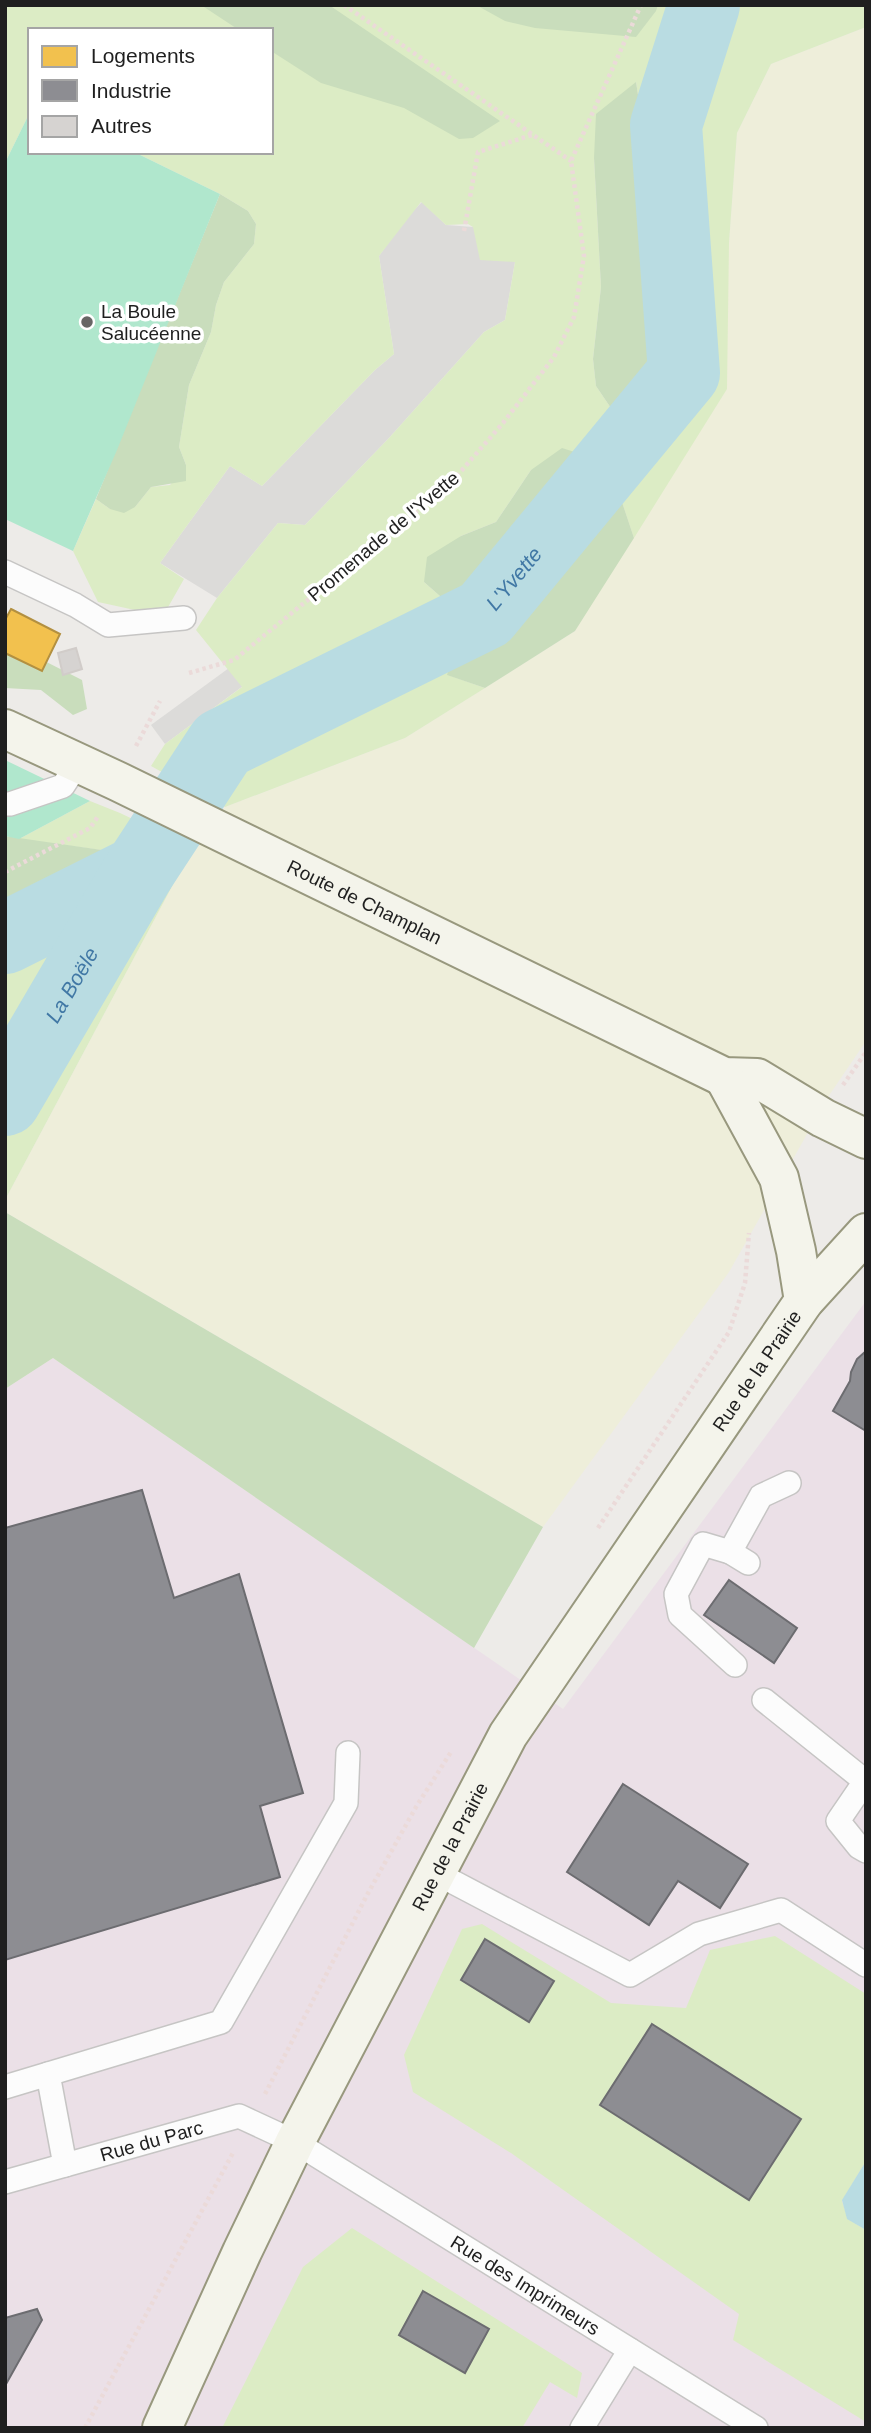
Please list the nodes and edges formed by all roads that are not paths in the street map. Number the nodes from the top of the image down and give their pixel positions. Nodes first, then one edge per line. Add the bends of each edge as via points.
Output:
1 (5, 572) edge
2 (184, 618) dead end
3 (5, 729) edge
4 (78, 763) junction
5 (5, 804) edge
6 (724, 1077) junction
7 (866, 1139) edge
8 (866, 1233) edge
9 (804, 1301) junction
10 (789, 1483) dead end
11 (735, 1665) dead end
12 (765, 1700) dead end
13 (348, 1753) dead end
14 (865, 1781) edge
15 (866, 1851) edge
16 (436, 1873) junction
17 (866, 1965) edge
18 (48, 2074) junction
19 (5, 2087) edge
20 (295, 2143) junction
21 (65, 2165) junction
22 (5, 2182) edge
23 (630, 2350) junction
24 (162, 2428) edge
25 (582, 2428) edge
26 (756, 2428) edge

1 - 2 lane via 108,625
3 - 4 street, Route de Champlan
4 - 5 lane via 63,786
4 - 6 street, Route de Champlan
6 - 7 street via 757,1079
6 - 9 street via 779,1178
8 - 9 street
9 - 16 street, Rue de la Prairie via 508,1735
10 - 11 lane via 761,1496 739,1558 703,1544 676,1594 680,1615
12 - 14 lane
13 - 18 lane via 346,1803 221,2022
14 - 15 lane via 838,1821
16 - 17 lane via 630,1975 699,1934 781,1910
16 - 20 street, Rue de la Prairie
18 - 19 lane
18 - 21 lane
20 - 21 lane, Rue du Parc via 239,2116
20 - 23 lane, Rue des Imprimeurs
20 - 24 street, Rue de la Prairie
21 - 22 lane, Rue du Parc
23 - 25 lane
23 - 26 lane, Rue des Imprimeurs

